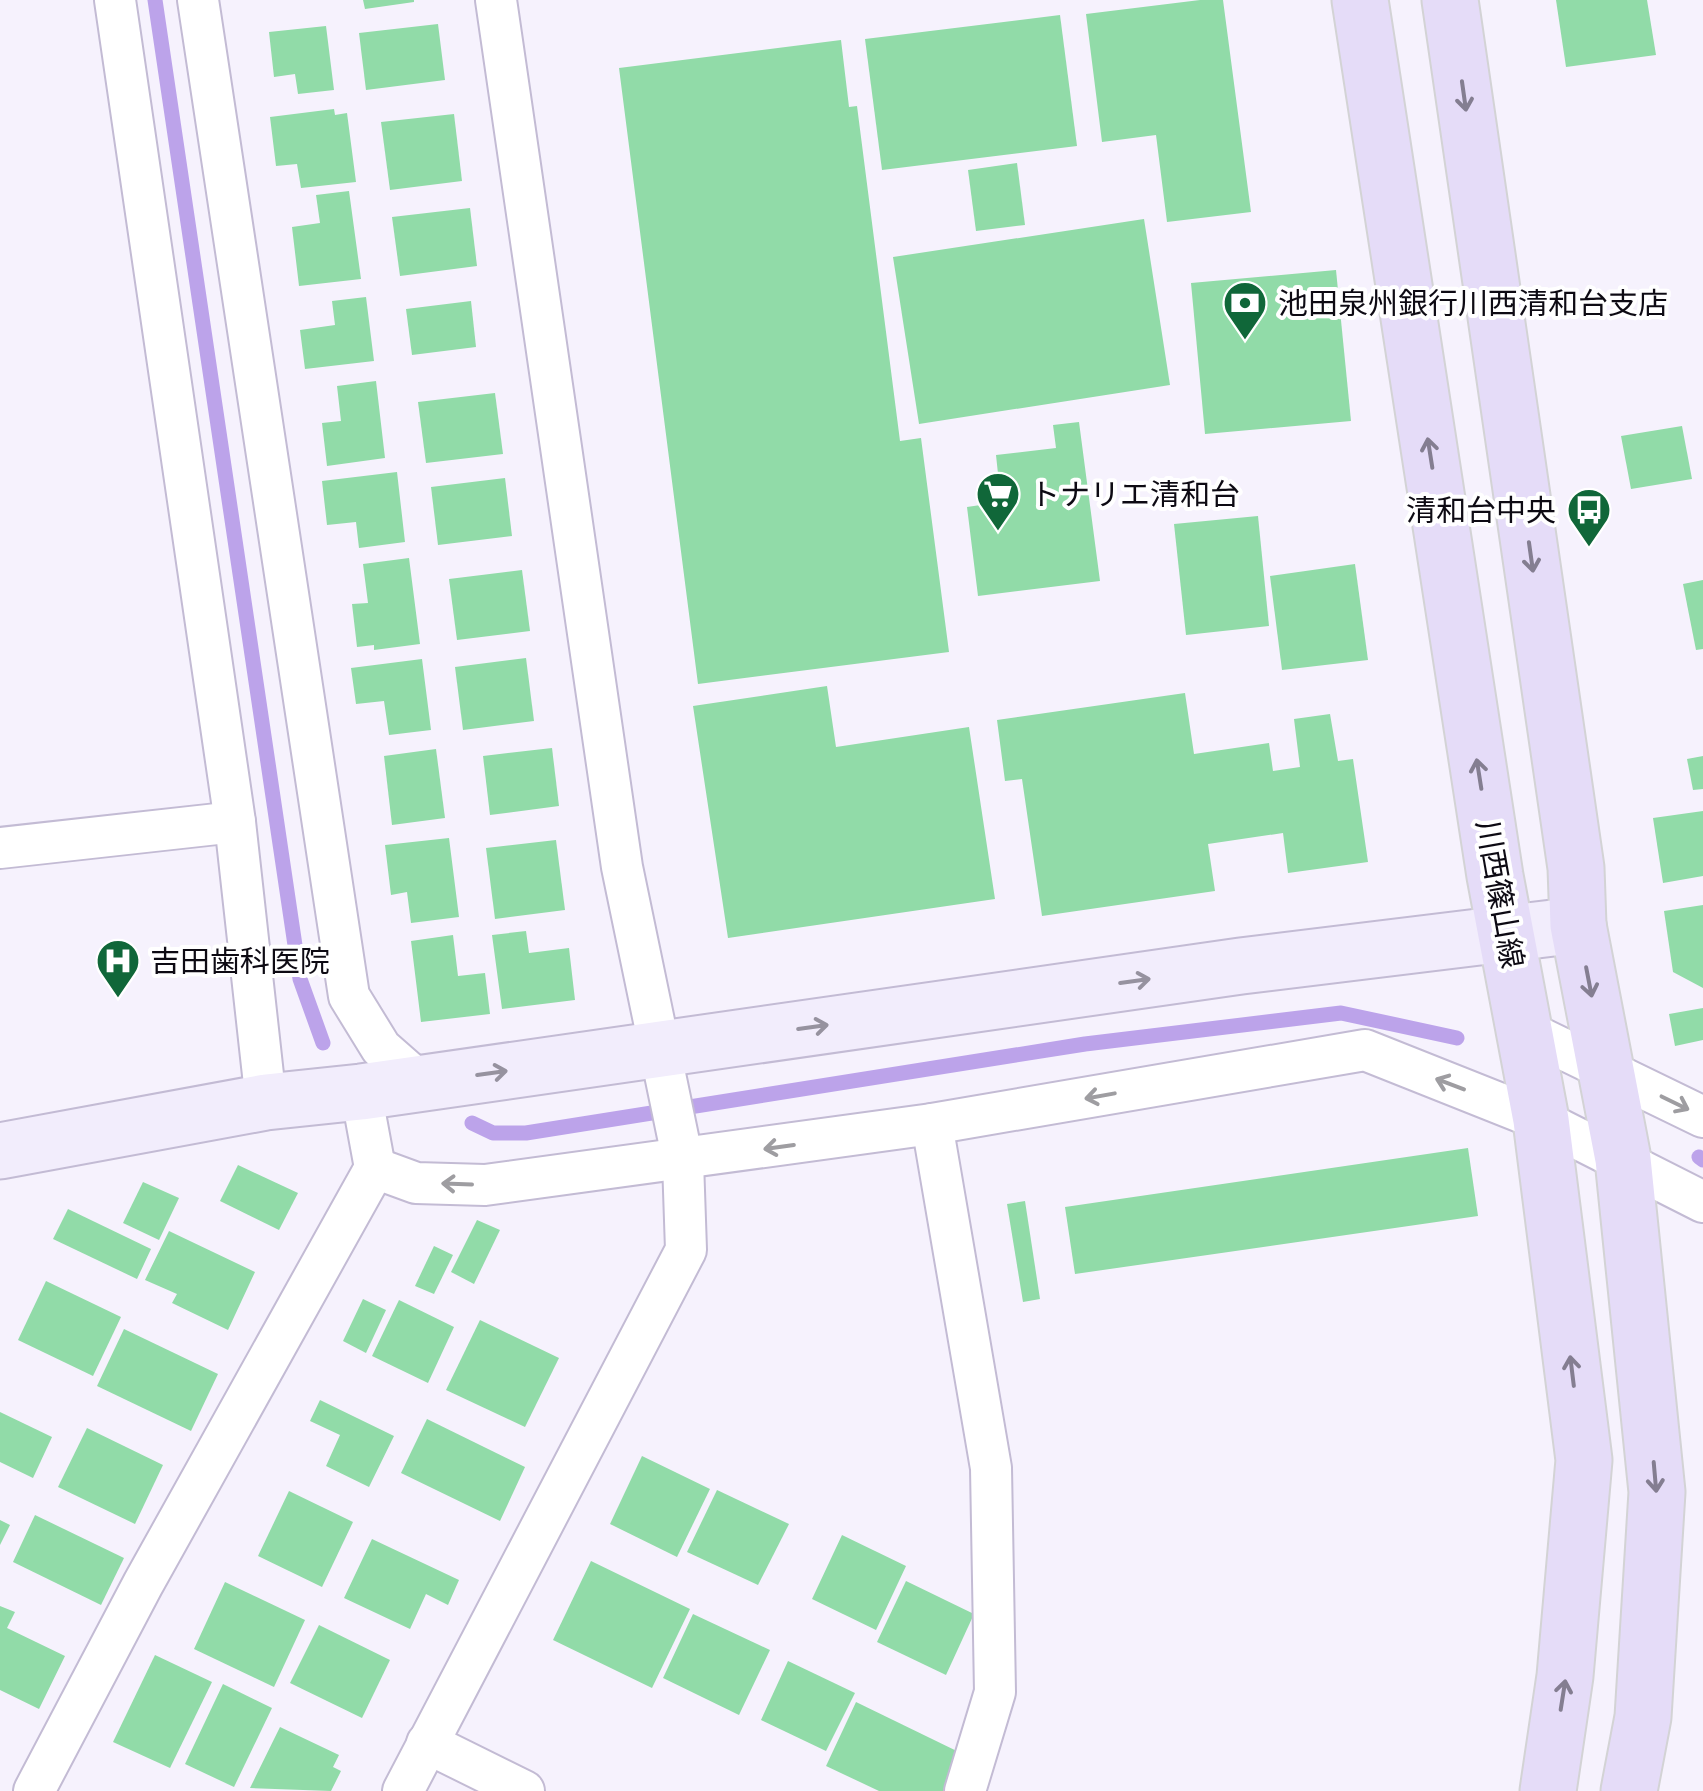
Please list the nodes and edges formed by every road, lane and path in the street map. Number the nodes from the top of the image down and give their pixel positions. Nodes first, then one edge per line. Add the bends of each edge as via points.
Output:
1 (115, 0) edge
2 (198, 0) edge
3 (496, 0) edge
4 (1360, 0) edge
5 (1450, 0) edge
6 (235, 822) junction
7 (0, 848) edge
8 (1578, 925) junction
9 (1506, 934) junction
10 (1524, 1030) junction
11 (665, 1063) junction
12 (1605, 1069) junction
13 (422, 1084) junction
14 (361, 1092) junction
15 (266, 1102) junction
16 (1703, 1117) edge
17 (1540, 1120) junction
18 (932, 1124) junction
19 (0, 1150) edge
20 (681, 1151) junction
21 (1623, 1159) junction
22 (375, 1168) junction
23 (1703, 1202) edge
24 (427, 1742) junction
25 (34, 1791) edge
26 (403, 1791) edge
27 (524, 1791) edge
28 (965, 1791) edge
29 (1548, 1791) edge
30 (1629, 1791) edge

1 - 6 street
2 - 13 street via 348,996 381,1048
3 - 11 street via 622,867
9 -> 4 main road, 川西篠山線
5 -> 8 main road via 1576,868
6 - 7 street
6 - 15 street
8 - 9 street
8 -> 12 main road
9 - 10 main road, 川西篠山線
11 -> 9 street via 1241,966
10 - 12 street
10 - 17 main road, 川西篠山線
13 -> 11 street
11 - 20 street
12 -> 16 street
12 - 21 main road
13 - 14 street
14 - 15 street
14 - 22 street
15 - 19 street
17 -> 18 street via 1365,1050
17 - 21 street
29 -> 17 main road, 川西篠山線 via 1566,1676 1584,1460
18 -> 20 street
18 - 28 street via 991,1468 995,1692
20 -> 22 street via 485,1185 416,1183
20 - 24 street via 686,1250
21 - 23 street
21 -> 30 main road via 1657,1492 1643,1717
22 - 25 street
24 - 26 street
24 - 27 street

